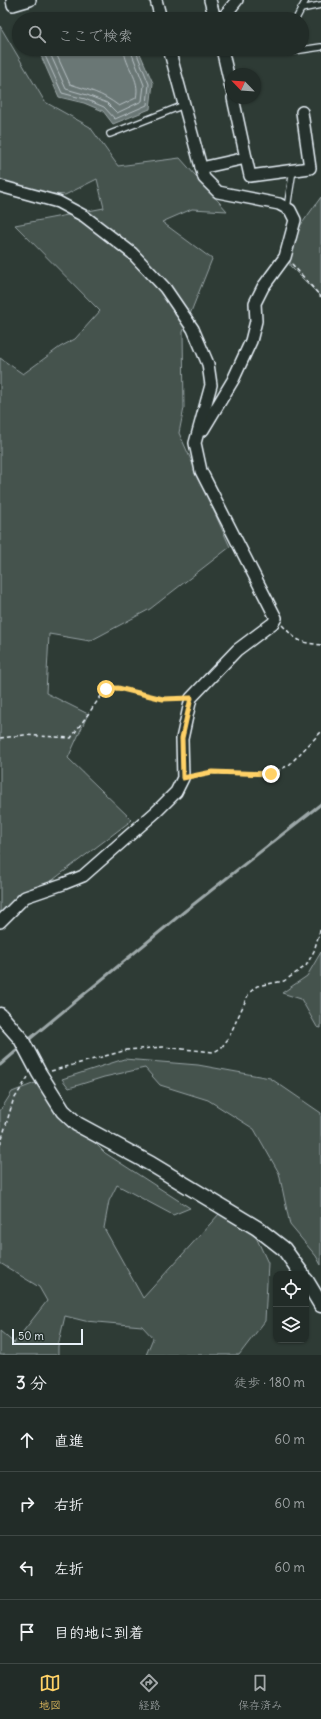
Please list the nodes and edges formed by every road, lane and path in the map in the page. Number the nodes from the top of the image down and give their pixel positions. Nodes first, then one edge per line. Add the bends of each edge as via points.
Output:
1 (12, 0) edge
2 (30, 0) edge
3 (156, 0) edge
4 (210, 0) edge
5 (237, 0) edge
6 (306, 0) edge
7 (321, 6) edge
8 (301, 9) junction
9 (159, 12) edge
10 (213, 12) edge
11 (228, 12) edge
12 (300, 12) edge
13 (321, 48) edge
14 (309, 50) edge
15 (171, 56) edge
16 (224, 56) edge
17 (226, 68) edge
18 (234, 104) edge
19 (184, 105) junction
20 (302, 112) dead end
21 (110, 134) dead end
22 (246, 158) junction
23 (201, 168) junction
24 (293, 170) junction
25 (0, 186) edge
26 (287, 208) junction
27 (285, 257) junction
28 (321, 297) edge
29 (195, 443) junction
30 (276, 618) junction
31 (321, 645) edge
32 (191, 698) junction
33 (321, 732) edge
34 (0, 738) edge
35 (183, 778) junction
36 (0, 922) edge
37 (321, 927) edge
38 (0, 1014) edge
39 (37, 1070) junction
40 (0, 1145) edge
41 (300, 1271) edge
42 (309, 1285) edge
43 (321, 1306) edge

1 - 2 street via 13,5
3 - 9 street
4 - 10 street
5 - 11 street
6 - 8 lane
7 - 8 lane
8 - 12 lane
13 - 14 lane
15 - 19 street
16 - 17 street
18 - 22 street
19 - 21 lane
19 - 23 street
20 - 24 street via 310,168
22 - 23 street
22 - 24 street via 250,176
23 - 26 street via 204,178 218,192 280,204
24 - 26 lane
25 - 29 street via 58,202 84,216 132,253 165,288 193,329 208,364 211,385
26 - 27 street via 295,220
27 - 28 path
27 - 29 street via 263,287 255,303 256,321 251,341 233,380
29 - 30 street via 201,471
30 - 31 path via 302,643
30 - 32 street via 273,623 236,650
32 - 34 path via 163,699 118,688 106,689 71,738 24,735
32 - 35 street via 182,738
33 - 35 path via 289,765 271,774 212,772
35 - 36 street via 176,792 157,811 83,876 25,897
37 - 39 path via 314,951 306,966 284,981 256,986 248,993 228,1039 214,1052 163,1047 127,1050
38 - 39 street via 21,1039
39 - 40 path via 13,1101
39 - 41 street via 63,1111 77,1124 151,1164 257,1228 284,1249
42 - 43 street

